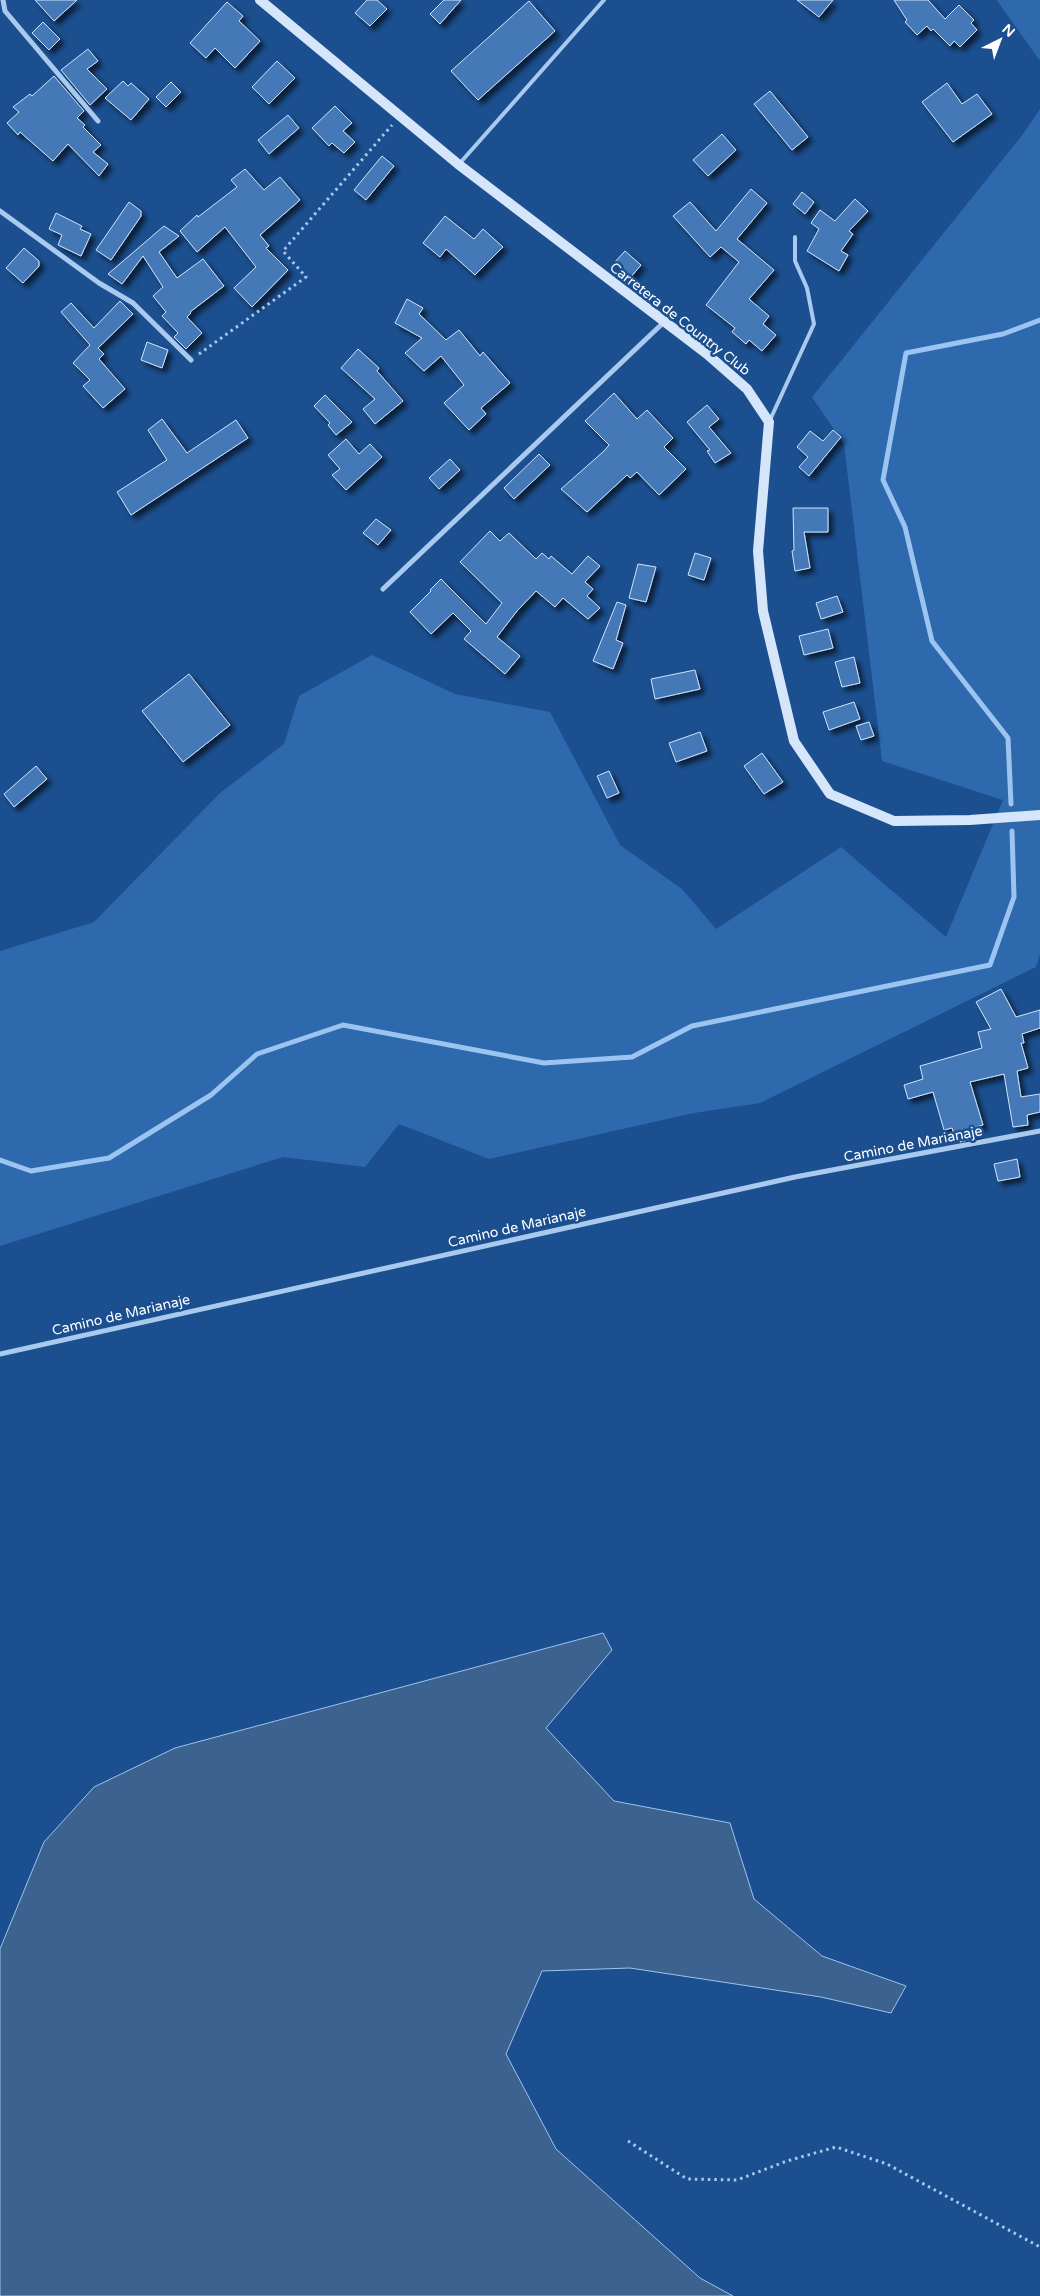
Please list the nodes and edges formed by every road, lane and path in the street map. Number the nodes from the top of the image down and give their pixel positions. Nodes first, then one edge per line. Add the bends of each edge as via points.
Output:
1 (3, 0) edge
2 (260, 0) edge
3 (604, 0) edge
4 (399, 117) junction
5 (98, 121) dead end
6 (458, 164) junction
7 (0, 211) edge
8 (795, 236) dead end
9 (663, 322) junction
10 (191, 360) joint
11 (769, 422) junction
12 (383, 589) dead end
13 (1040, 815) edge
14 (1040, 1131) edge
15 (0, 1354) edge
16 (628, 2141) dead end
17 (1040, 2247) edge

1 - 5 street via 4,11
2 - 4 street, Carretera de Country Club
3 - 6 lane
4 - 6 street, Carretera de Country Club
4 - 10 path via 283,251 306,277
6 - 9 street, Carretera de Country Club
7 - 10 street via 99,283 133,303
8 - 11 lane via 795,260 808,288 814,324
9 - 11 street, Carretera de Country Club via 746,389
9 - 12 street
11 - 13 street via 758,551 763,611 794,741 830,794 894,821
14 - 15 street, Camino de Marianaje via 795,1177
16 - 17 path via 687,2179 737,2180 836,2147 887,2164

